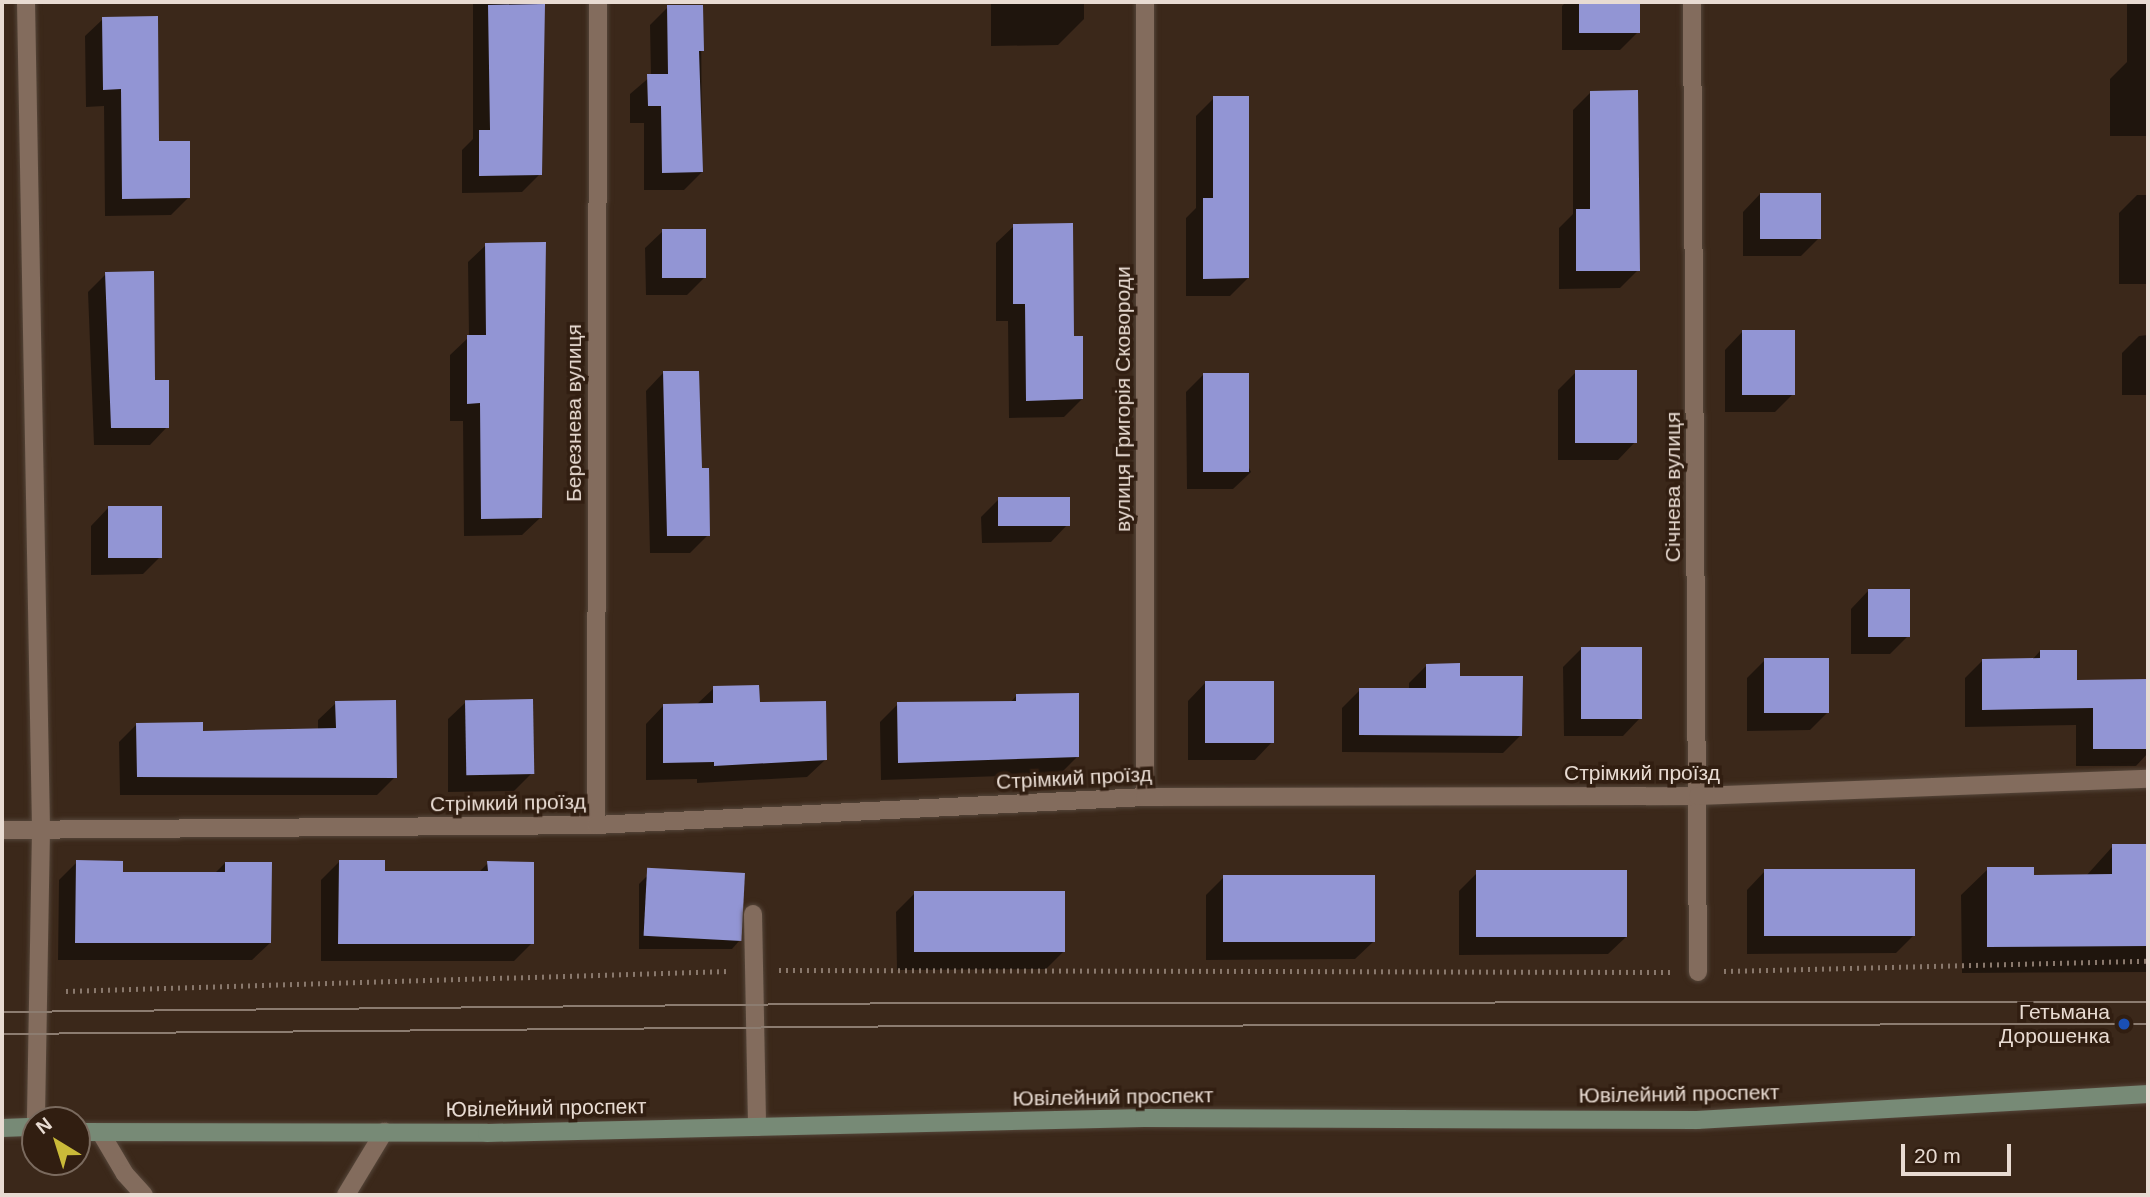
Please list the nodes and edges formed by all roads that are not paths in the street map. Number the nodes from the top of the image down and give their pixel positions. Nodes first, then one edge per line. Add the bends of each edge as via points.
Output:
1 (26, 2) edge
2 (598, 2) edge
3 (1146, 2) edge
4 (1692, 2) edge
5 (2148, 779) edge
6 (1698, 796) junction
7 (1145, 797) junction
8 (596, 825) junction
9 (2, 830) edge
10 (41, 830) junction
11 (753, 914) dead end
12 (1698, 972) road end
13 (2148, 1094) edge
14 (36, 1106) edge
15 (21, 1127) edge
16 (757, 1127) junction
17 (2, 1128) edge
18 (384, 1132) junction
19 (91, 1134) edge
20 (102, 1135) junction
21 (144, 1195) edge
22 (346, 1195) edge

1 - 10 street
2 - 8 street, Березнева вулиця
3 - 7 street, вулиця Григорія Сковороди
4 - 6 street, Січнева вулиця
5 - 6 street, Стрімкий проїзд
6 - 7 street, Стрімкий проїзд
6 - 12 street, Січнева вулиця
7 - 8 street, Стрімкий проїзд
8 - 10 street, Стрімкий проїзд
9 - 10 street, Стрімкий проїзд
10 - 14 street
11 - 16 street
13 - 16 main road, Ювілейний проспект via 1697,1120 1144,1118
15 - 17 main road
16 - 18 main road, Ювілейний проспект
18 - 20 main road, Ювілейний проспект
18 - 22 street
19 - 20 main road, Ювілейний проспект
20 - 21 street via 125,1174

